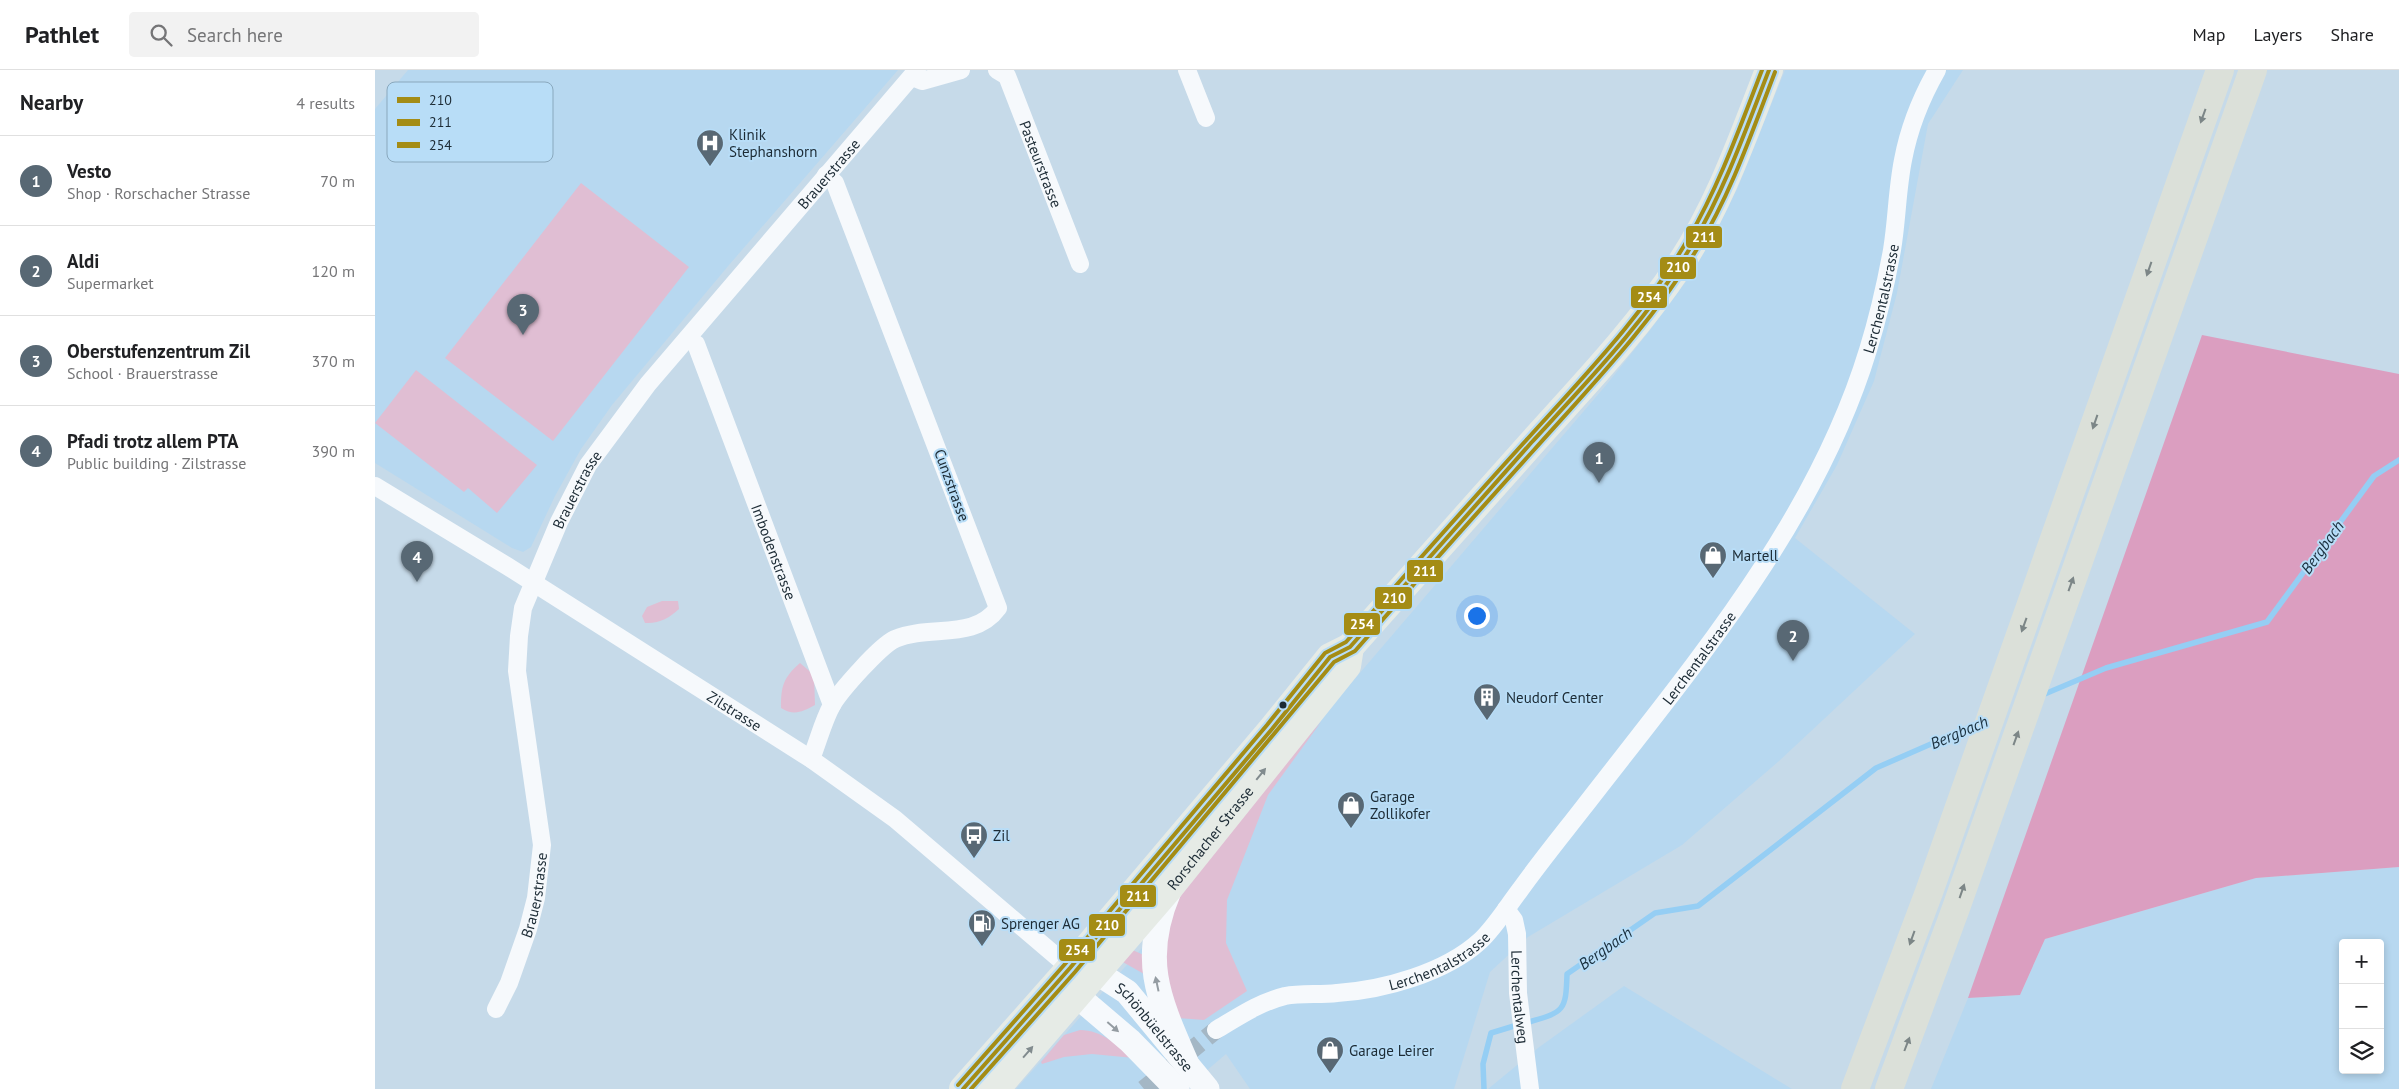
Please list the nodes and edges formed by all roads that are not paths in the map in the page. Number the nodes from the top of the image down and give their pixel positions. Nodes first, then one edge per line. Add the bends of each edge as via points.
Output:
1 (961, 70) edge
2 (997, 70) edge
3 (1187, 70) edge
4 (1769, 70) edge
5 (1937, 70) edge
6 (2220, 70) edge
7 (2253, 70) edge
8 (915, 73) edge
9 (1205, 118) dead end
10 (827, 175) junction
11 (1080, 264) dead end
12 (696, 344) dead end
13 (375, 486) edge
14 (533, 583) junction
15 (1350, 647) junction
16 (832, 705) junction
17 (811, 759) junction
18 (1171, 886) junction
19 (1506, 909) junction
20 (1083, 970) junction
21 (1076, 995) junction
22 (496, 1008) dead end
23 (1216, 1030) tunnel mouth
24 (1186, 1062) junction
25 (1857, 1082) edge
26 (963, 1089) edge
27 (996, 1089) edge
28 (1177, 1089) edge
29 (1207, 1089) edge
30 (1530, 1089) edge
31 (1889, 1089) edge

1 - 8 street via 922,81
2 - 11 street, Pasteurstrasse via 1007,76
3 - 9 street
4 - 15 main road, Rorschacher Strasse via 1725,182 1706,221 1646,312
5 - 19 street, Lerchentalstrasse via 1921,99 1903,160 1892,247 1868,350 1835,437 1807,494 1746,592
6 -> 25 highway via 1929,892
31 -> 7 highway
8 - 10 street, Brauerstrasse
10 - 14 street, Brauerstrasse via 648,384 588,465
10 - 16 street, Cunzstrasse via 839,192 998,608 981,625 919,632 895,639 878,650
12 - 16 street, Imbodenstrasse
13 - 14 street, Zilstrasse
14 - 17 street, Zilstrasse
14 - 22 street, Brauerstrasse via 523,608 517,671 542,845 537,898 509,983
18 -> 15 main road, Rorschacher Strasse via 1347,666
15 - 20 main road, Rorschacher Strasse via 1330,656
16 - 17 street
17 - 20 street, Zilstrasse via 895,819
18 - 20 main road, Rorschacher Strasse
24 -> 18 main road via 1164,1012 1155,981 1153,951 1159,914
19 - 23 street, Lerchentalstrasse via 1480,941 1412,979 1352,992 1286,996 1252,1008
19 - 30 street, Lerchentalweg via 1514,920 1517,934 1518,993
20 - 21 main road, Rorschacher Strasse
20 - 24 main road, Schönbüelstrasse via 1127,992
20 - 26 main road, Rorschacher Strasse
27 -> 21 main road, Rorschacher Strasse
21 -> 28 main road, Schönbüelstrasse via 1130,1041
24 - 29 main road, Schönbüelstrasse

